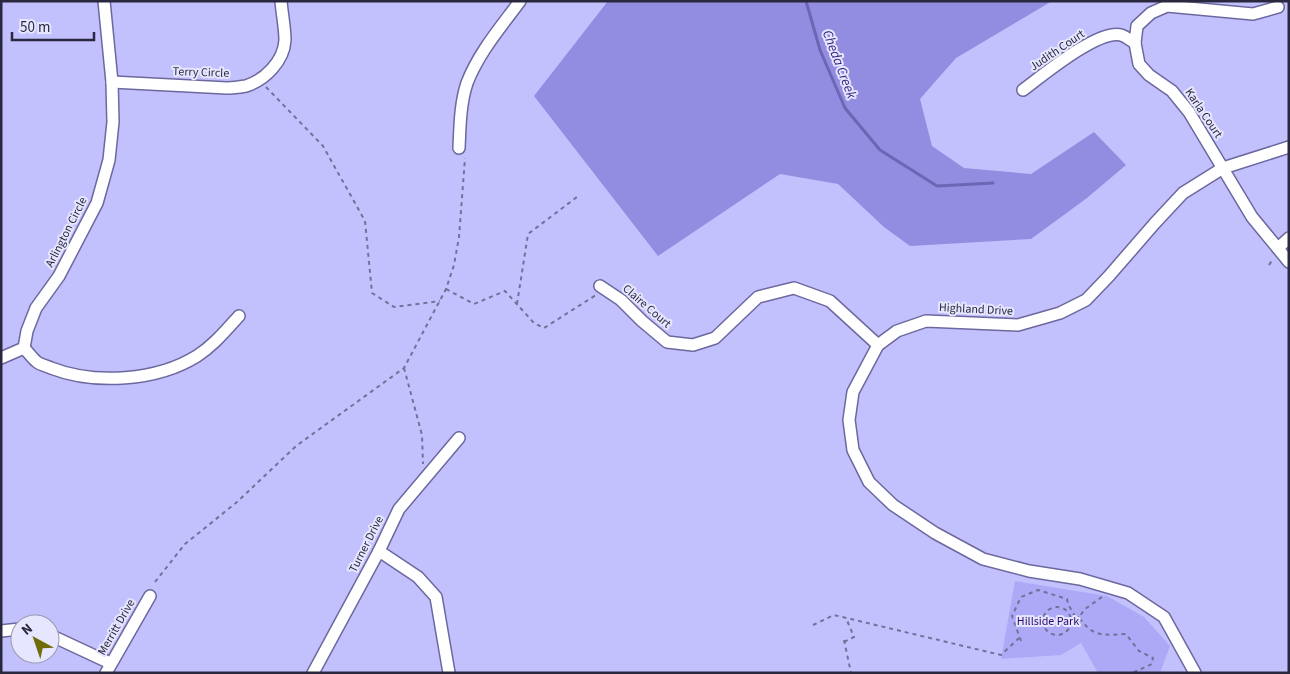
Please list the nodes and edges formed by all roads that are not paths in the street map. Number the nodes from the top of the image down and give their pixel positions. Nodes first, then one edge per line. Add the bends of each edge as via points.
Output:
1 (104, 1) edge
2 (281, 1) edge
3 (520, 1) edge
4 (1278, 7) dead end
5 (1135, 43) junction
6 (112, 82) junction
7 (1024, 90) dead end
8 (1289, 147) edge
9 (460, 148) road end
10 (1223, 168) junction
11 (1289, 238) edge
12 (1277, 252) junction
13 (1289, 262) edge
14 (602, 287) road end
15 (239, 316) dead end
16 (878, 345) junction
17 (24, 348) junction
18 (1, 358) edge
19 (459, 438) dead end
20 (379, 551) junction
21 (150, 596) dead end
22 (60, 641) edge
23 (108, 668) edge
24 (1192, 671) edge
25 (313, 673) edge
26 (449, 673) edge

1 - 6 street, Arlington Circle
2 - 6 street, Terry Circle via 285,42 279,58 259,80 245,86 226,88
3 - 9 street via 484,49 467,83 461,109
4 - 5 street via 1254,14 1167,6 1151,13 1137,26
5 - 7 street, Judith Court via 1120,35 1100,38 1073,53
5 - 10 street, Karla Court via 1139,64 1172,91 1189,112
6 - 17 street, Arlington Circle via 113,122 109,160 97,203 58,276 36,308
8 - 10 street, Highland Drive
10 - 12 street, Karla Court
10 - 16 street, Highland Drive via 1183,193 1086,300 1060,314 1018,325 926,321 897,331
11 - 12 street
12 - 13 street, Karla Court
14 - 16 street, Claire Court via 667,342 693,345 715,338 758,297 794,288 830,301
15 - 17 street via 214,344 195,357 177,366 122,379 63,373 38,362
16 - 24 street, Highland Drive via 853,392 849,420 853,450 869,482 893,504 935,533 983,559 1080,579 1128,594 1164,618
17 - 18 street
19 - 20 street, Turner Drive via 399,509
20 - 25 street, Turner Drive
20 - 26 street via 418,577 436,597
21 - 23 street, Merritt Drive
22 - 23 street

